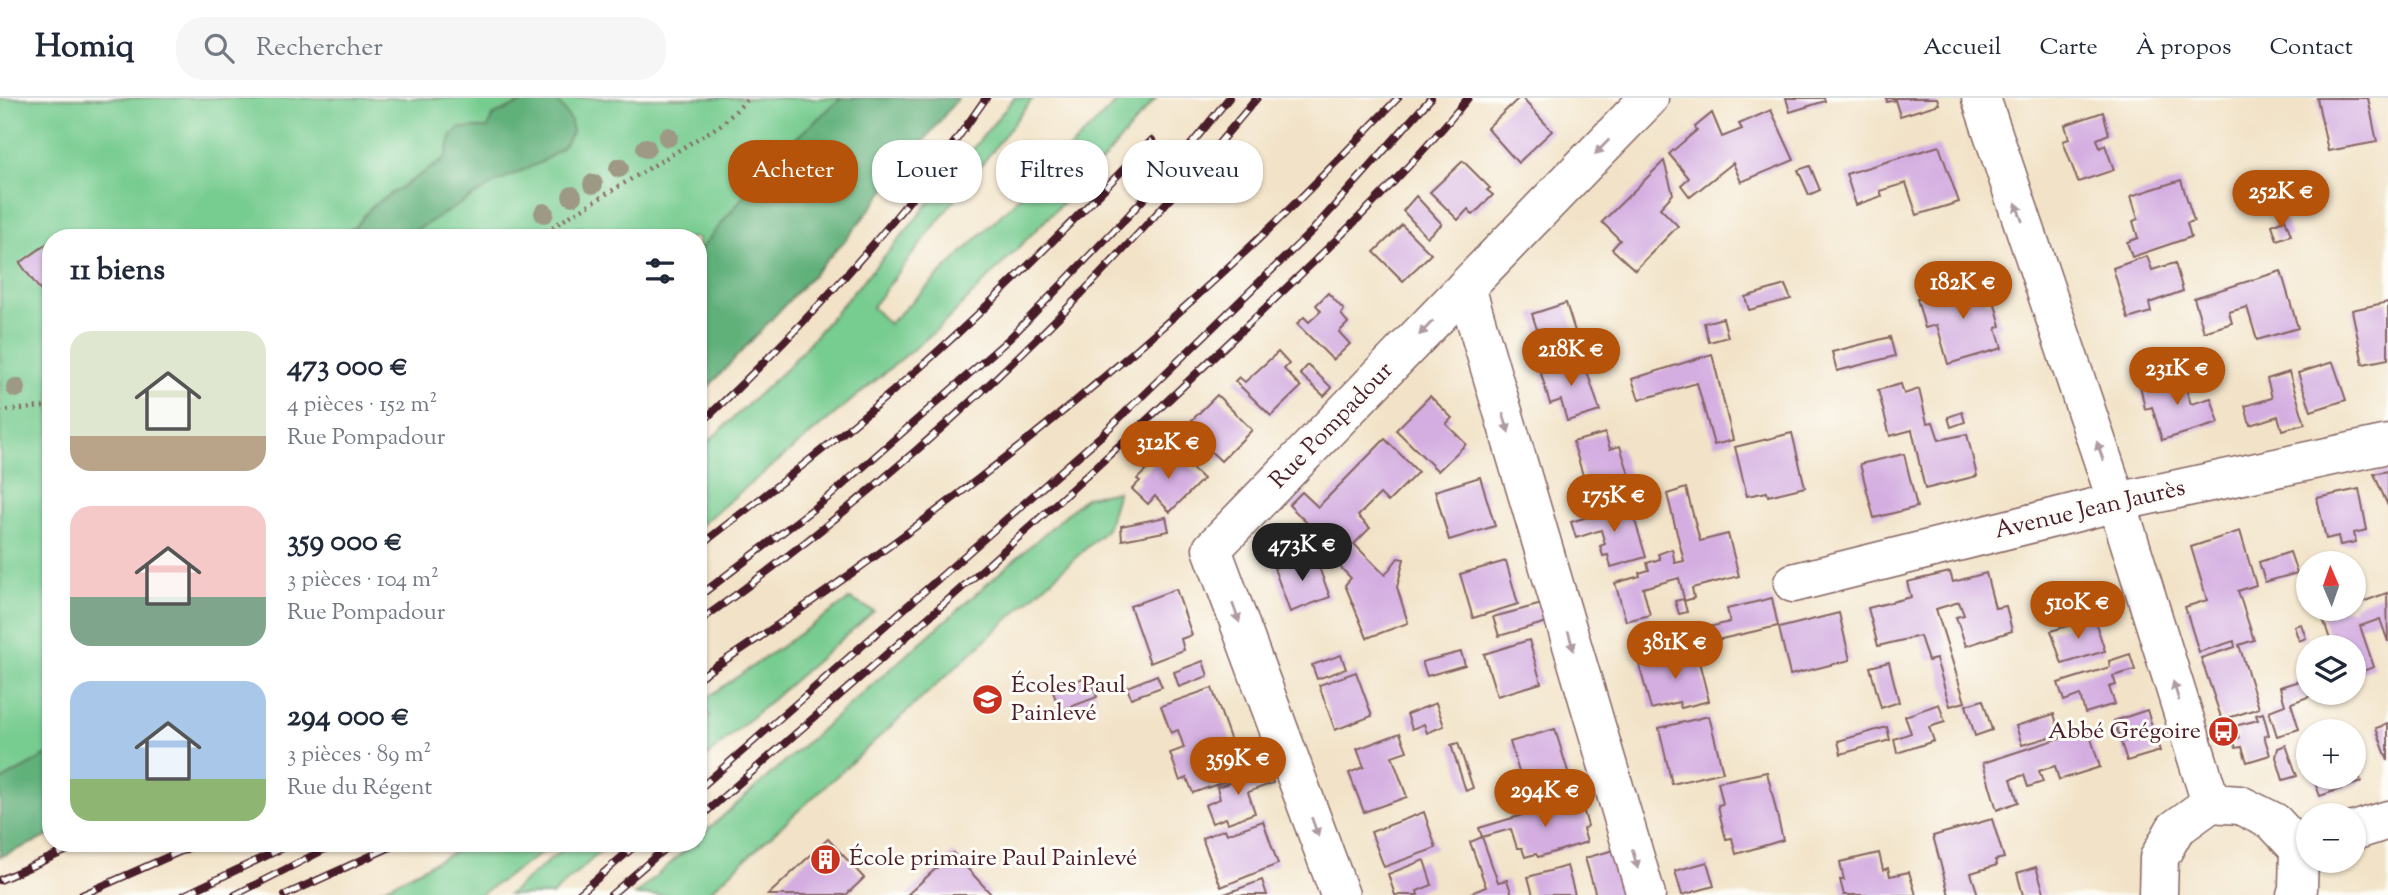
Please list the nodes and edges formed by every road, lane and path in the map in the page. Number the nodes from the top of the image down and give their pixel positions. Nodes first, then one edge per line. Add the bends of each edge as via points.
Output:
1 (750, 98) edge
2 (1649, 98) edge
3 (1982, 98) edge
4 (549, 229) edge
5 (1466, 287) junction
6 (42, 407) edge
7 (0, 411) edge
8 (2388, 444) edge
9 (2117, 502) junction
10 (1793, 583) dead end
11 (2211, 803) junction
12 (2388, 820) edge
13 (2366, 827) edge
14 (2296, 841) edge
15 (2300, 873) edge
16 (1340, 895) edge
17 (1646, 895) edge
18 (2158, 895) edge
19 (2296, 895) edge

1 - 4 path via 722,124
2 -> 5 street, Rue Pompadour
9 -> 3 street
5 -> 16 street, Rue Pompadour via 1212,549
5 -> 17 street
6 - 7 path
8 - 9 street, Avenue Jean Jaurès
9 - 10 street, Avenue Jean Jaurès
11 -> 9 street
11 - 14 street via 2240,805 2274,822
11 - 18 street via 2175,829 2160,858
12 - 13 street
15 - 19 street

